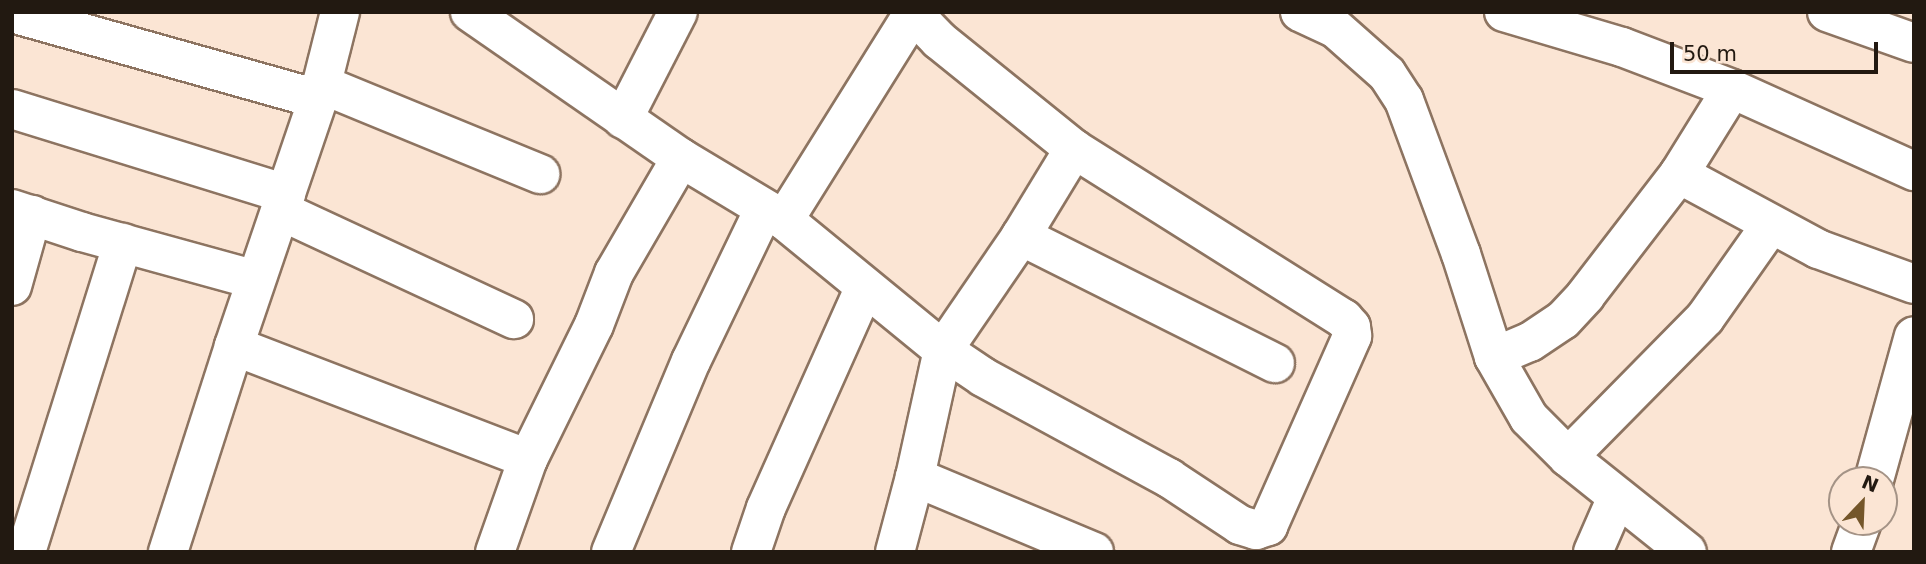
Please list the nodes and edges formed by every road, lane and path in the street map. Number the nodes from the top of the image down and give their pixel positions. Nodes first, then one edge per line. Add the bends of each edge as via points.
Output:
1 (340, 12) edge
2 (470, 12) edge
3 (678, 12) edge
4 (1300, 12) edge
5 (1504, 12) edge
6 (1827, 12) edge
7 (12, 13) edge
8 (914, 13) edge
9 (1337, 20) edge
10 (1574, 22) edge
11 (1914, 43) edge
12 (1732, 89) junction
13 (321, 92) junction
14 (12, 109) edge
15 (623, 119) junction
16 (1074, 149) junction
17 (681, 158) junction
18 (1914, 171) edge
19 (540, 174) dead end
20 (1679, 174) junction
21 (283, 203) junction
22 (22, 212) edge
23 (774, 215) junction
24 (1770, 226) junction
25 (1021, 236) junction
26 (123, 243) junction
27 (256, 280) junction
28 (1914, 284) edge
29 (12, 286) edge
30 (865, 287) junction
31 (514, 319) dead end
32 (1914, 336) edge
33 (234, 346) junction
34 (943, 350) junction
35 (1494, 357) junction
36 (1275, 363) dead end
37 (1568, 457) junction
38 (528, 459) junction
39 (1878, 466) edge
40 (915, 477) junction
41 (1617, 497) junction
42 (1236, 539) edge
43 (26, 552) edge
44 (168, 552) edge
45 (495, 552) edge
46 (611, 552) edge
47 (751, 552) edge
48 (895, 552) edge
49 (1094, 552) edge
50 (1593, 552) edge
51 (1687, 552) edge

1 - 13 street
2 - 15 street
3 - 15 street
4 - 9 street
5 - 10 street
6 - 11 street
7 - 13 street
8 - 16 street via 939,40
8 - 23 street
9 - 35 street via 1387,74 1404,100
10 - 12 street
12 - 18 street
12 - 20 street
13 - 19 street
13 - 21 street
14 - 21 street
15 - 17 street
16 - 25 street
16 - 42 street via 1351,327 1352,336 1268,526
17 - 23 street
17 - 38 street via 614,273 594,325
20 - 24 street
20 - 35 street via 1563,320 1530,342
21 - 27 street
21 - 31 street
22 - 26 street
22 - 29 street
23 - 30 street
23 - 46 street via 691,362
24 - 28 street via 1818,250
24 - 37 street via 1706,318
25 - 34 street
25 - 36 street
26 - 27 street
26 - 43 street
27 - 33 street
30 - 34 street
30 - 47 street via 766,508
32 - 39 street
33 - 38 street
33 - 44 street
34 - 40 street
34 - 42 street via 983,377 1169,478
35 - 37 street via 1529,418
37 - 41 street
38 - 45 street
40 - 48 street
40 - 49 street
41 - 50 street
41 - 51 street

